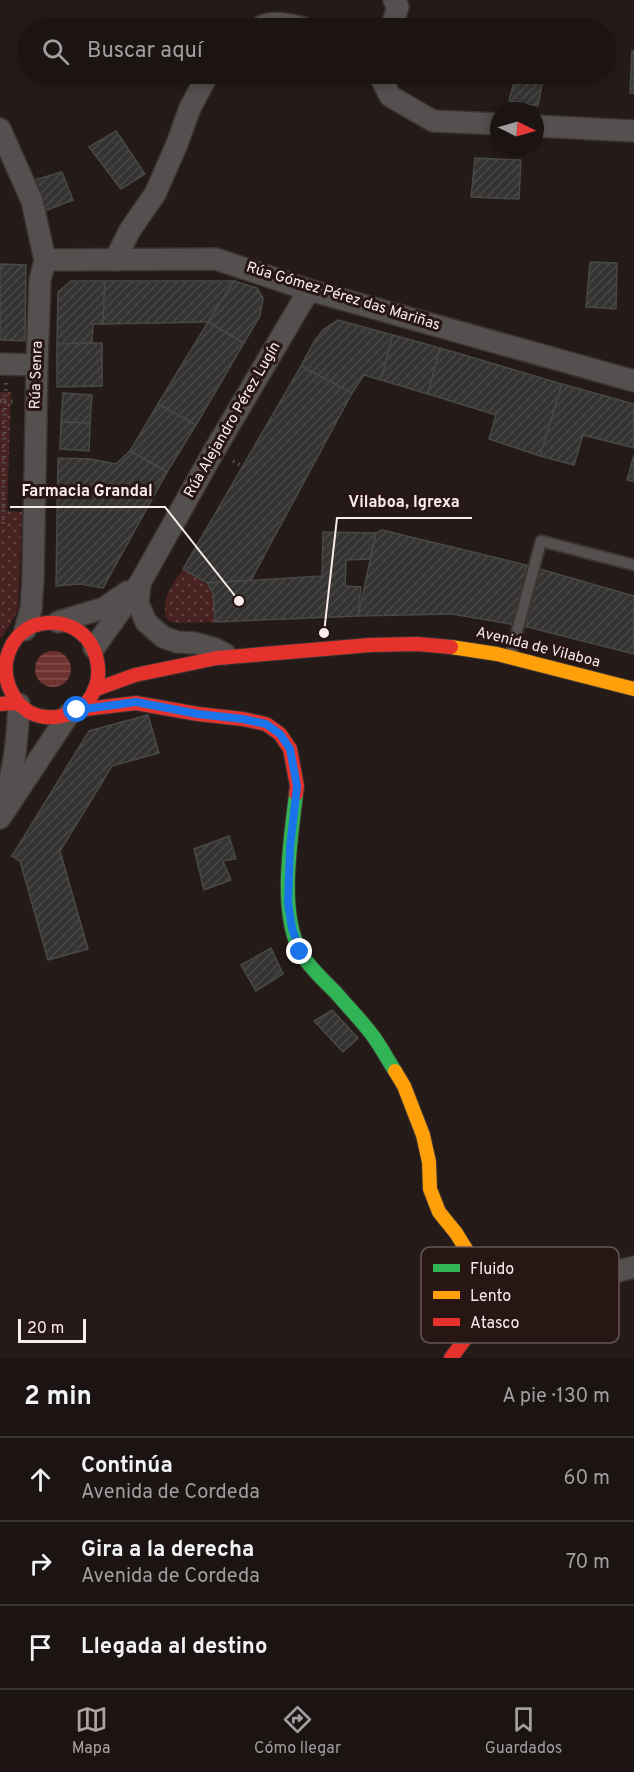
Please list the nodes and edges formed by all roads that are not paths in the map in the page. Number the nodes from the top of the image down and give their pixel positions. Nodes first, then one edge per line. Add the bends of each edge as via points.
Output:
1 (394, 0) edge
2 (394, 18) edge
3 (203, 84) edge
4 (384, 84) edge
5 (490, 124) edge
6 (544, 126) edge
7 (0, 129) edge
8 (634, 131) edge
9 (45, 260) junction
10 (115, 260) junction
11 (309, 290) junction
12 (0, 364) edge
13 (37, 365) junction
14 (634, 381) edge
15 (634, 565) edge
16 (140, 582) junction
17 (58, 622) junction
18 (25, 630) junction
19 (103, 650) junction
20 (153, 657) dead end
21 (224, 657) junction
22 (510, 657) junction
23 (2, 663) edge
24 (634, 689) edge
25 (94, 690) junction
26 (9, 704) edge
27 (73, 712) junction
28 (0, 770) edge
29 (2, 804) edge
30 (0, 818) edge
31 (465, 1247) edge
32 (634, 1267) edge
33 (619, 1271) edge
34 (462, 1343) edge
35 (451, 1358) edge

1 - 2 street via 398,7
3 - 10 street via 155,194
4 - 5 street via 390,96 433,121
6 - 8 street
7 - 9 street, Rúa Senra via 32,201
9 - 10 street, Rúa Gómez Pérez das Mariñas
9 - 13 street, Rúa Senra via 40,280
10 - 11 street, Rúa Gómez Pérez das Mariñas via 216,259
11 - 14 street, Rúa Gómez Pérez das Mariñas
11 - 16 street, Rúa Alejandro Pérez Lugín
12 - 13 street
13 - 18 street, Rúa Senra via 32,609
15 - 22 lane via 540,541
16 - 17 street, Rúa Alejandro Pérez Lugín via 104,608
16 - 19 street, Rúa Alejandro Pérez Lugín
16 - 21 street via 138,603 146,622 163,637 213,648
17 - 18 main road via 35,624
17 - 19 main road via 73,626
18 - 23 main road via 15,638
19 - 25 main road
20 - 21 main road, Avenida de Vilaboa
21 - 22 main road, Avenida de Vilaboa via 417,644
21 - 25 main road, Avenida de Vilaboa via 135,675
22 - 24 main road, Avenida de Vilaboa
23 - 26 main road via 10,692
25 - 27 main road, Avenida de Vilaboa
26 - 27 main road via 42,716
26 - 29 street via 17,747
27 - 30 street
27 - 31 main road via 136,702 266,724 280,734 290,749 297,786 288,903 300,952 374,1037 404,1086 423,1135 430,1189 439,1212
28 - 29 street
32 - 33 street
34 - 35 main road

